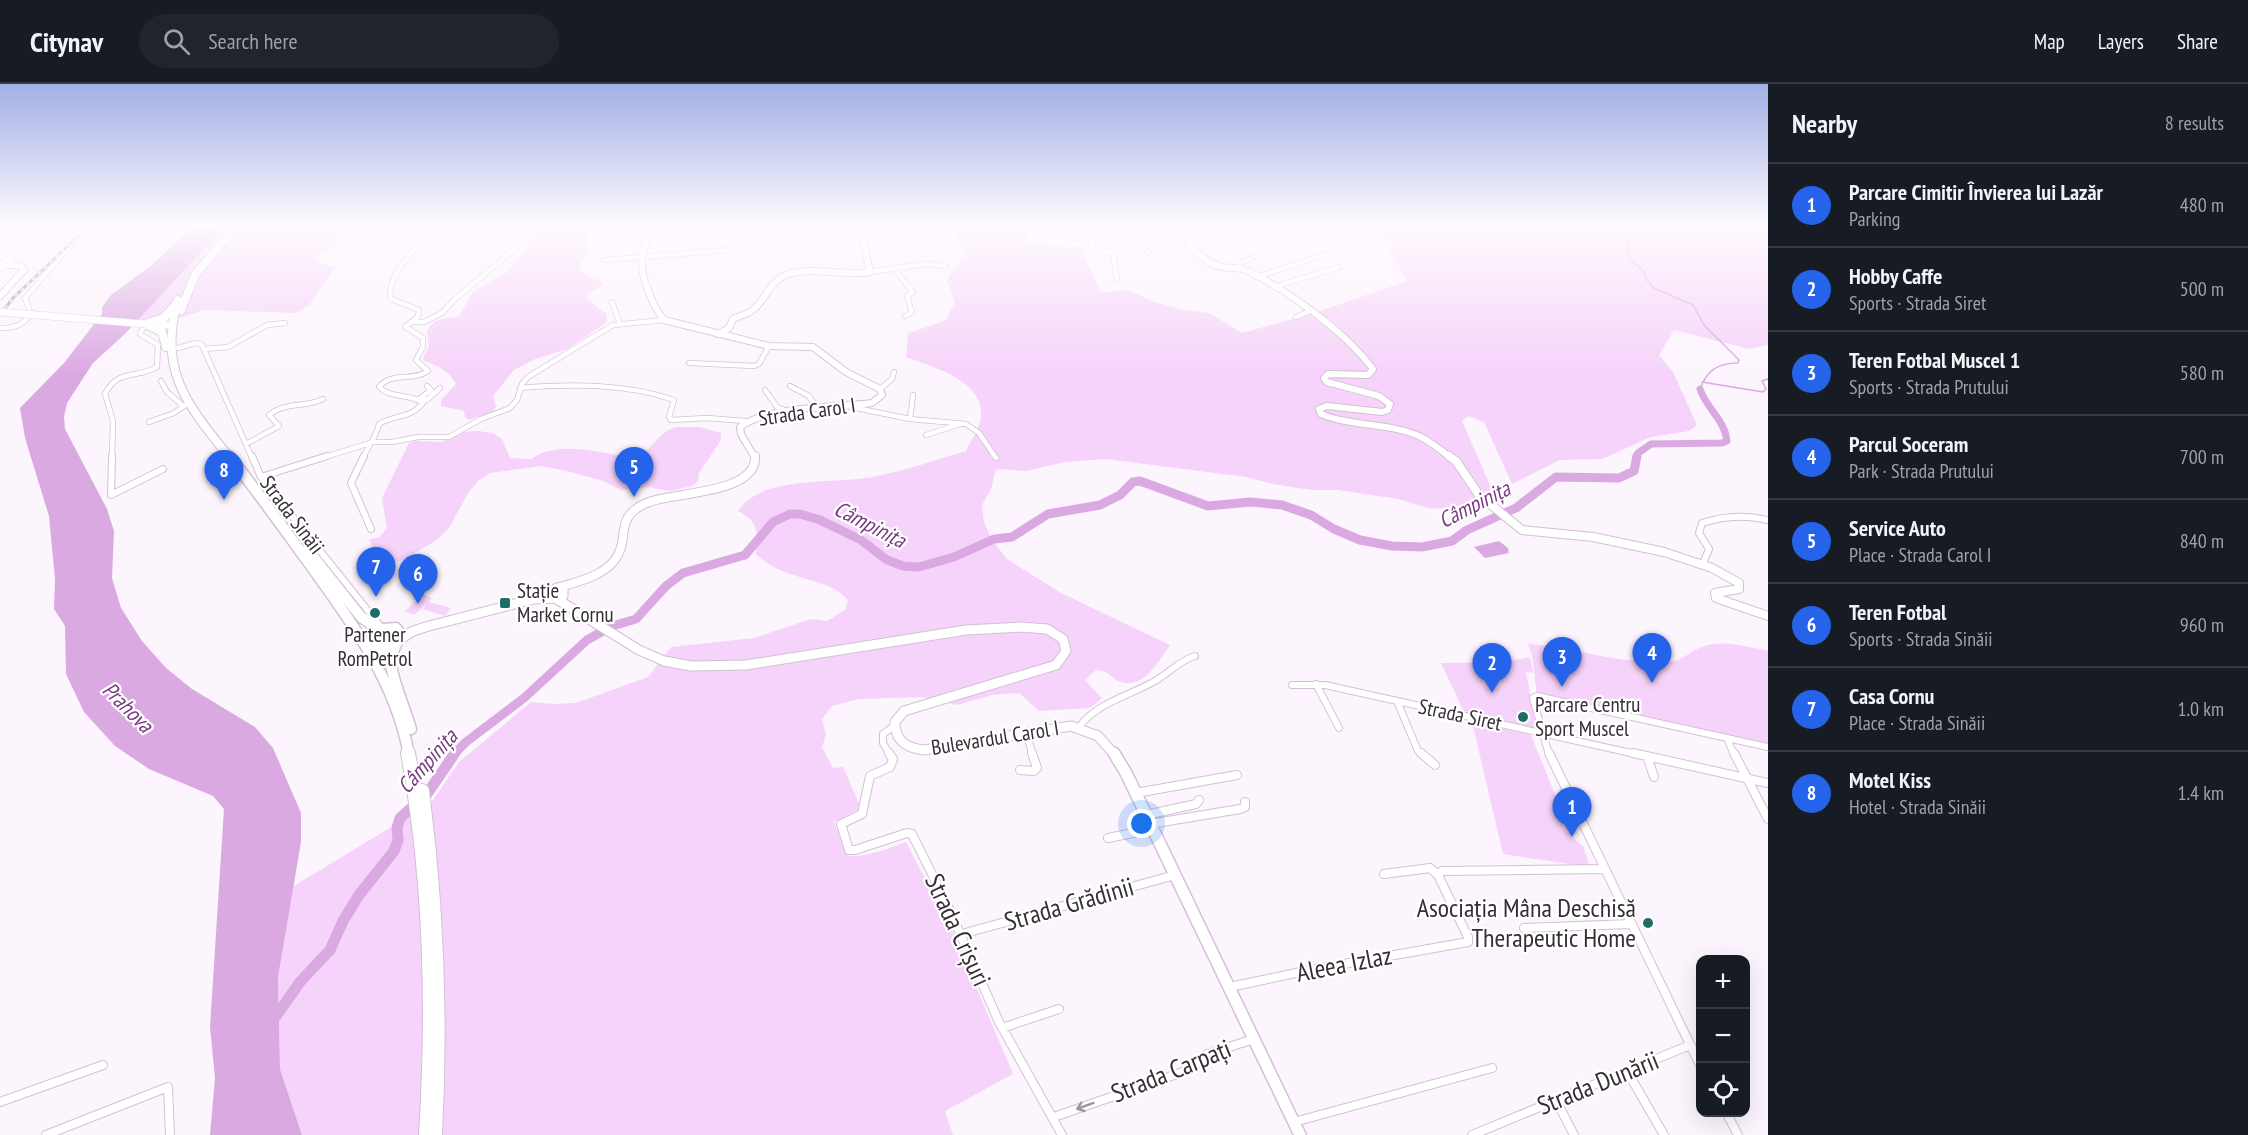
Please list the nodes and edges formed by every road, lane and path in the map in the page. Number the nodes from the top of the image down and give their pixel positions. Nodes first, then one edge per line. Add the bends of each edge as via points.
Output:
1 (19, 275) edge
2 (45, 275) edge
3 (192, 275) edge
4 (196, 275) edge
5 (395, 275) edge
6 (484, 275) edge
7 (646, 275) edge
8 (784, 275) edge
9 (828, 275) edge
10 (845, 275) edge
11 (897, 275) edge
12 (1116, 275) edge
13 (1253, 275) edge
14 (1263, 275) edge
15 (1313, 275) edge
16 (1257, 277) junction
17 (1117, 280) dead end
18 (1274, 287) junction
19 (0, 296) edge
20 (178, 300) junction
21 (612, 302) dead end
22 (1310, 311) junction
23 (0, 312) edge
24 (905, 316) dead end
25 (1296, 317) dead end
26 (664, 320) junction
27 (411, 322) junction
28 (175, 323) junction
29 (285, 323) dead end
30 (145, 324) junction
31 (620, 324) junction
32 (0, 327) edge
33 (730, 327) junction
34 (8, 328) junction
35 (0, 333) edge
36 (718, 334) junction
37 (745, 341) junction
38 (769, 346) junction
39 (178, 348) junction
40 (204, 349) junction
41 (689, 363) dead end
42 (173, 368) junction
43 (894, 372) dead end
44 (160, 381) dead end
45 (427, 386) dead end
46 (790, 386) dead end
47 (440, 388) dead end
48 (520, 388) junction
49 (880, 389) junction
50 (765, 390) dead end
51 (913, 395) dead end
52 (323, 399) dead end
53 (420, 400) junction
54 (186, 404) junction
55 (845, 406) junction
56 (817, 409) junction
57 (787, 413) junction
58 (910, 419) junction
59 (746, 421) junction
60 (149, 423) dead end
61 (963, 423) junction
62 (926, 435) dead end
63 (371, 443) junction
64 (246, 444) junction
65 (996, 458) dead end
66 (163, 469) dead end
67 (261, 477) junction
68 (1488, 504) joint
69 (1506, 520) joint
70 (1768, 520) edge
71 (371, 529) dead end
72 (1703, 564) junction
73 (324, 584) junction
74 (558, 594) junction
75 (1768, 616) edge
76 (429, 626) junction
77 (381, 634) junction
78 (396, 643) junction
79 (1195, 656) dead end
80 (1316, 684) junction
81 (1292, 685) dead end
82 (1397, 701) junction
83 (402, 721) junction
84 (894, 726) junction
85 (1078, 727) junction
86 (1339, 728) dead end
87 (1541, 732) junction
88 (1026, 733) junction
89 (1727, 738) junction
90 (1768, 747) edge
91 (1647, 756) junction
92 (1435, 765) dead end
93 (1020, 770) dead end
94 (1238, 775) dead end
95 (1654, 777) dead end
96 (1745, 778) junction
97 (417, 783) junction
98 (1768, 783) edge
99 (1136, 793) junction
100 (1198, 800) dead end
101 (1245, 802) dead end
102 (1768, 819) edge
103 (1150, 823) junction
104 (424, 832) junction
105 (1108, 838) dead end
106 (1604, 869) junction
107 (1175, 874) junction
108 (1384, 874) dead end
109 (1438, 875) junction
110 (1630, 924) junction
111 (1524, 928) dead end
112 (962, 934) junction
113 (1230, 987) junction
114 (1059, 1010) dead end
115 (1002, 1028) junction
116 (1255, 1039) junction
117 (1690, 1045) junction
118 (1700, 1063) edge
119 (103, 1065) dead end
120 (1492, 1068) dead end
121 (1627, 1071) junction
122 (1556, 1100) junction
123 (0, 1102) edge
124 (1054, 1117) junction
125 (1728, 1117) edge
126 (1294, 1122) junction
127 (46, 1135) edge
128 (170, 1135) edge
129 (426, 1135) edge
130 (435, 1135) edge
131 (1062, 1135) edge
132 (1300, 1135) edge
133 (1473, 1135) edge
134 (1574, 1135) edge
135 (1664, 1135) edge
136 (1738, 1135) edge

1 - 19 street
2 - 34 street via 25,298 29,318
3 - 20 highway
4 - 28 highway
5 - 27 street via 389,295 418,310 418,317
6 - 27 street via 449,308 423,322
7 - 26 main road
8 - 33 street via 769,287 754,309 733,320
9 - 10 street
11 - 24 street via 913,292 907,296 912,312
12 - 17 street
13 - 16 street
14 - 16 street
15 - 18 street
16 - 18 street
18 - 22 street
20 - 28 highway
20 - 30 highway via 167,316
21 - 31 street
22 - 25 street
22 - 68 street via 1373,369 1368,375 1328,374 1325,381 1379,396 1390,404 1388,410 1382,411 1327,406 1319,410 1321,414 1421,437 1456,461
23 - 30 main road, bridge
26 - 31 street
26 - 36 main road, Strada Carol I
27 - 53 street via 406,328 421,335 424,341 416,361 427,373 387,379 379,387 385,393
28 - 30 main road
28 - 39 highway
28 - 42 highway via 170,346
29 - 40 street via 265,326 227,347
30 - 42 highway via 164,335
30 - 66 street via 140,334 158,345 157,367 117,377 105,394 113,421 111,495
31 - 48 street via 541,368
32 - 34 street
33 - 36 street
33 - 37 street
34 - 35 street
36 - 37 street, Strada Carol I
37 - 38 street, Strada Carol I
38 - 41 street via 754,366
38 - 49 street, Strada Carol I via 813,347 846,372
39 - 40 street via 196,343
39 - 77 highway via 183,381 210,421 361,617
40 - 64 street, Strada Sinăii
42 - 54 highway
43 - 49 street
44 - 54 street via 167,392
45 - 53 street via 431,390
46 - 56 street via 809,396
47 - 53 street via 428,399
48 - 59 street via 570,384 654,393 674,400 671,420
48 - 63 street via 517,400 507,410 449,437
49 - 55 street, Strada Carol I via 882,395 877,401
50 - 57 street via 777,408
51 - 58 street
52 - 64 street via 295,403 272,412 269,415 279,426
53 - 63 street via 422,406 415,413 381,422
54 - 60 street
54 - 73 highway
55 - 56 street, Strada Carol I
55 - 58 street
56 - 57 street, Strada Carol I
57 - 59 street, Strada Carol I
58 - 61 street
59 - 74 street, Strada Carol I via 740,427 741,434 756,459 746,477 730,485 662,497 639,507 624,522 616,560
61 - 62 street
61 - 65 street via 977,430
63 - 67 street
63 - 71 street via 351,483
64 - 67 street, Strada Sinăii
67 - 77 street, Strada Sinăii
68 - 69 main road
69 - 72 street via 1527,532 1593,537
70 - 72 street via 1748,515 1702,523 1699,533 1709,549
72 - 75 street via 1731,577 1740,586 1714,593 1716,598
73 - 77 highway
73 - 83 highway via 373,657
74 - 76 main road
74 - 84 main road via 625,642 664,661 683,665 746,665 982,628 1040,628 1053,632 1065,643 1063,658 1051,668 909,709 899,714
76 - 77 main road
76 - 78 main road via 412,631
77 - 78 highway via 383,649
77 - 78 highway via 400,633
77 - 83 highway
78 - 97 highway via 391,664 409,718
79 - 85 street via 1085,718
80 - 81 street, Strada Siret
80 - 82 street, Strada Siret
80 - 86 street
82 - 87 street, Strada Siret
82 - 92 street via 1418,751
83 - 97 highway
84 - 88 main road, Bulevardul Carol I via 904,745 924,750
84 - 112 street, Strada Crișuri via 882,739 892,763 888,769 870,776 862,814 841,824 847,848 855,850 912,834
85 - 88 main road, Bulevardul Carol I
85 - 99 main road, Bulevardul Carol I via 1095,733 1110,746
87 - 89 street via 1534,696
87 - 91 street, Strada Siret
87 - 106 street
88 - 93 street via 1037,768
89 - 90 street
89 - 96 street
91 - 95 street
91 - 96 street, Strada Siret
94 - 99 street
96 - 98 street, Strada Siret
96 - 102 street
97 - 104 highway
99 - 103 main road, Bulevardul Carol I
100 - 103 street
101 - 103 street via 1240,809
103 - 105 street
103 - 107 main road, Bulevardul Carol I
104 - 129 highway via 430,1013
104 - 130 highway via 434,902 439,1010
106 - 109 street via 1442,871
106 - 110 street
107 - 112 street, Strada Grădinii
107 - 113 main road, Bulevardul Carol I
108 - 109 street via 1430,868
109 - 113 street, Aleea Izlaz via 1468,942
110 - 111 street
110 - 117 street
112 - 115 street, Strada Crișuri
113 - 116 main road, Bulevardul Carol I
114 - 115 street
115 - 124 street, Strada Crișuri
116 -> 124 street, Strada Carpați via 1207,1054 1191,1069
116 - 126 main road, Bulevardul Carol I
117 - 118 street
117 - 121 street, Strada Dunării
119 - 123 street
120 - 126 street
121 - 122 street, Strada Dunării
121 - 135 street
122 - 133 street, Strada Dunării
122 - 134 street
124 - 131 street, Strada Crișuri
125 - 136 street
126 - 132 main road, Bulevardul Carol I
127 - 128 street via 168,1087

